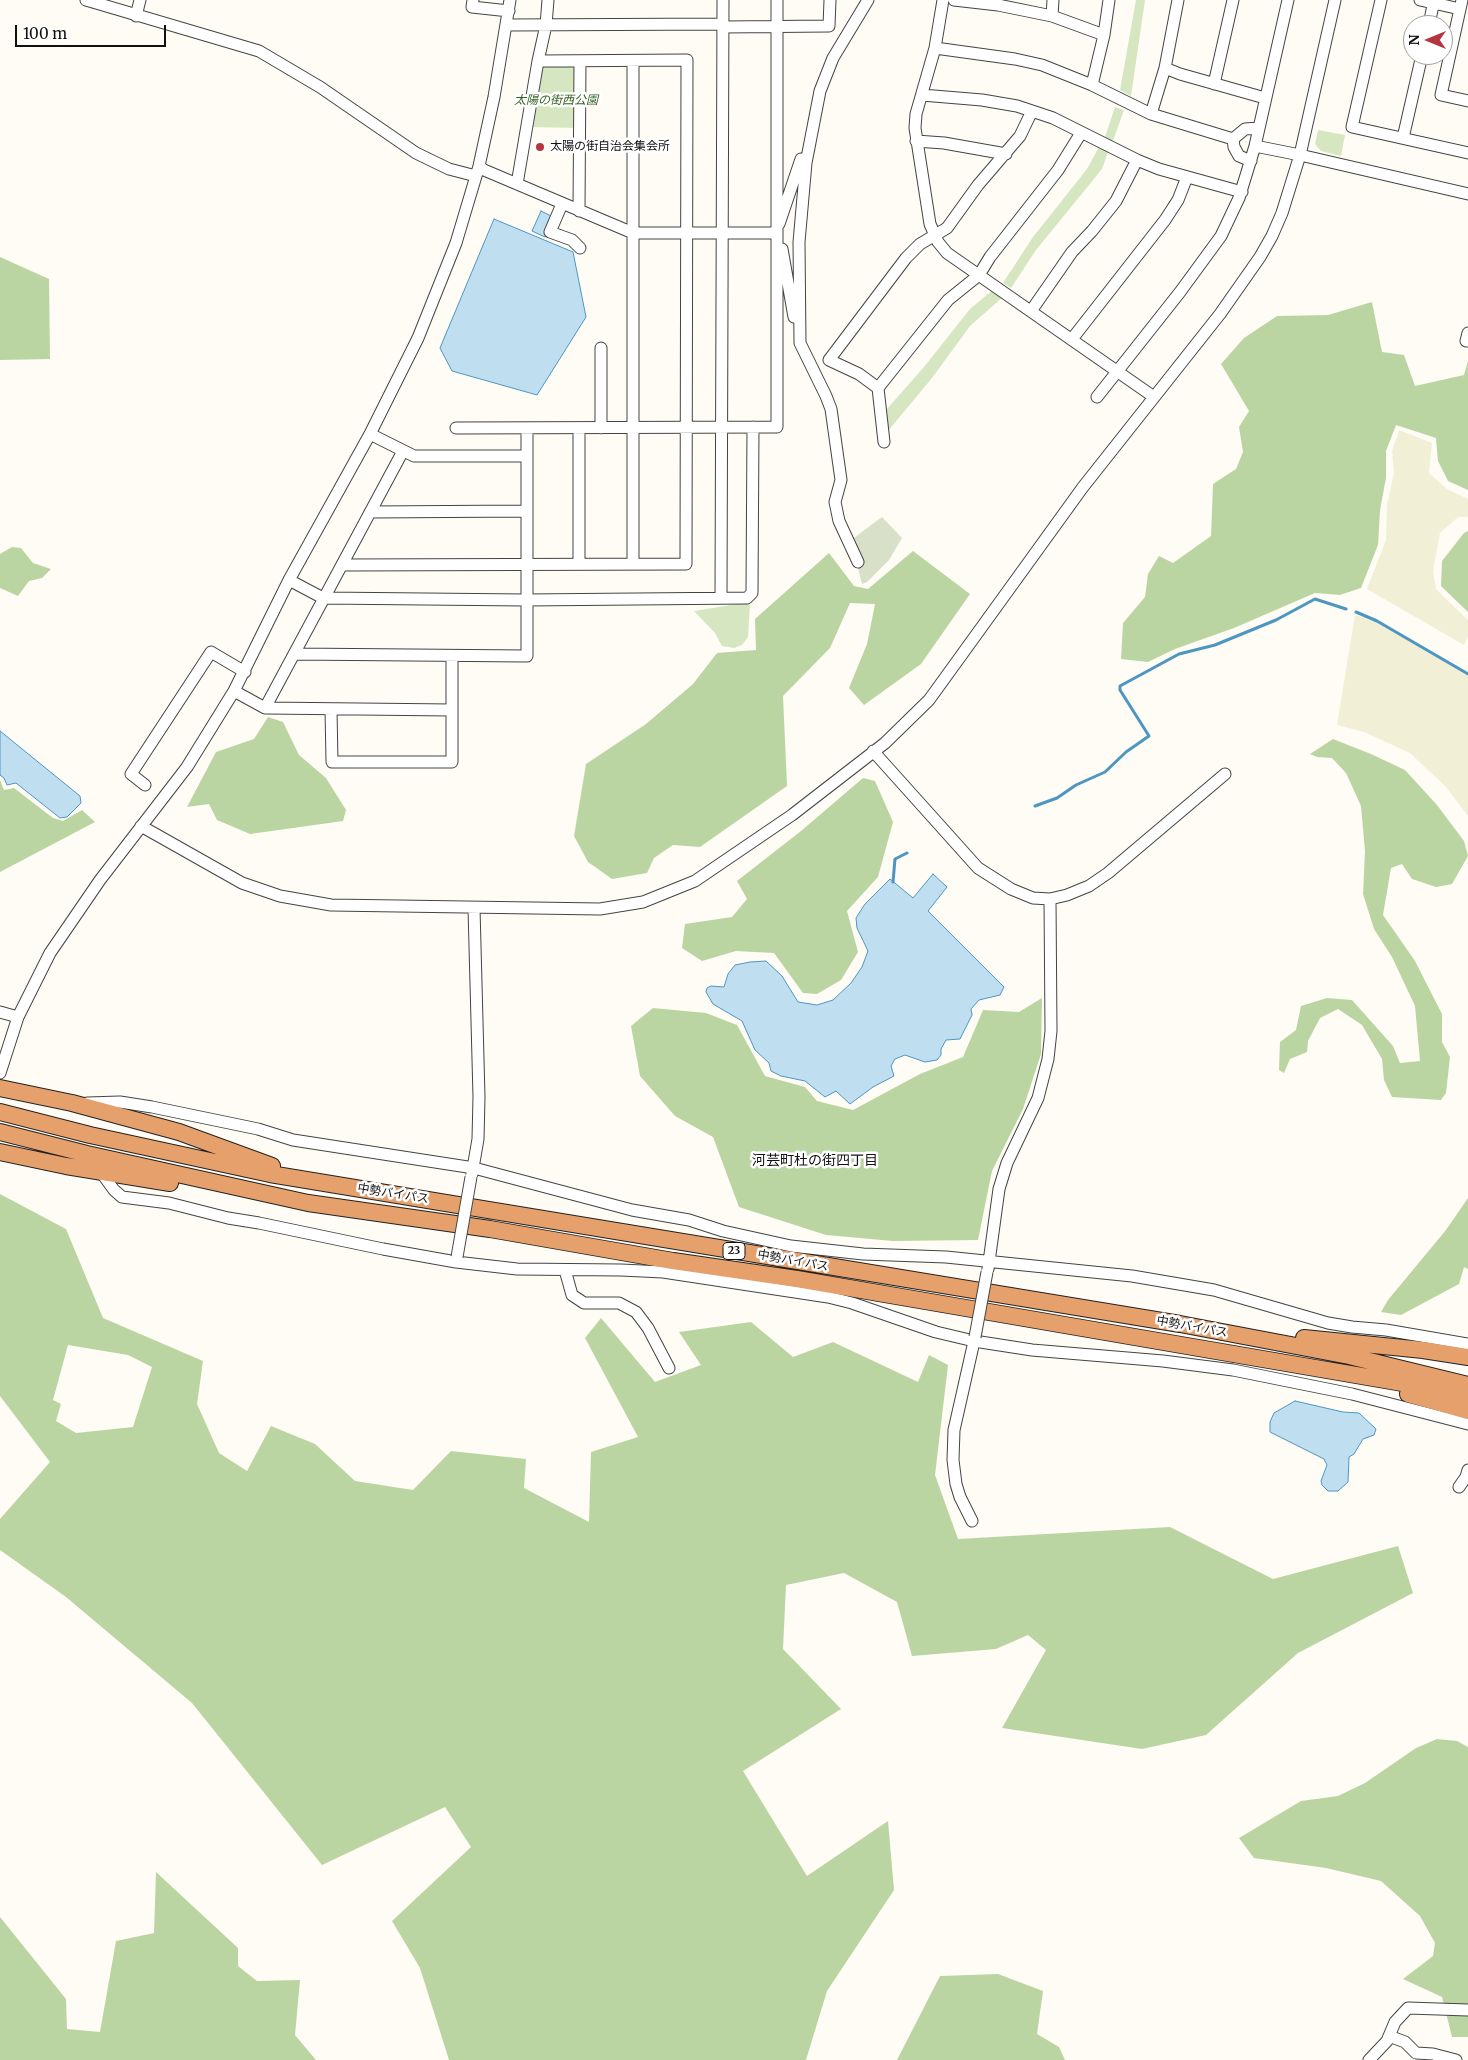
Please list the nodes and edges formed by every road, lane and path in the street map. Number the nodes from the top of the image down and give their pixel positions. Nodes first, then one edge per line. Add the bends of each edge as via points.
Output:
1 (86, 0) edge
2 (140, 0) edge
3 (473, 0) edge
4 (548, 0) edge
5 (723, 0) edge
6 (777, 0) edge
7 (830, 0) edge
8 (868, 0) edge
9 (943, 0) edge
10 (954, 0) edge
11 (1053, 0) edge
12 (1109, 0) edge
13 (1178, 0) edge
14 (1233, 0) edge
15 (1288, 0) edge
16 (1335, 0) edge
17 (1381, 0) edge
18 (1420, 0) edge
19 (1434, 2) edge
20 (999, 3) edge
21 (1461, 4) edge
22 (510, 6) edge
23 (1431, 15) edge
24 (136, 16) junction
25 (1052, 16) junction
26 (507, 25) junction
27 (546, 25) junction
28 (723, 26) junction
29 (776, 27) junction
30 (1104, 35) junction
31 (936, 48) junction
32 (538, 61) junction
33 (580, 61) junction
34 (633, 61) junction
35 (1420, 65) edge
36 (1165, 68) junction
37 (1214, 84) junction
38 (1092, 85) junction
39 (922, 95) junction
40 (1265, 98) junction
41 (1468, 101) edge
42 (1032, 112) junction
43 (1151, 114) junction
44 (1258, 128) junction
45 (1081, 133) junction
46 (1403, 138) junction
47 (1234, 139) junction
48 (809, 141) junction
49 (916, 141) junction
50 (1255, 146) junction
51 (1468, 153) edge
52 (1006, 154) junction
53 (1300, 156) junction
54 (1137, 160) junction
55 (1251, 161) junction
56 (478, 171) junction
57 (1187, 177) junction
58 (517, 184) junction
59 (1242, 192) junction
60 (1468, 194) edge
61 (562, 204) junction
62 (579, 211) junction
63 (633, 233) junction
64 (688, 233) junction
65 (723, 233) junction
66 (776, 234) junction
67 (935, 236) junction
68 (580, 248) dead end
69 (979, 275) junction
70 (1031, 311) junction
71 (1468, 333) edge
72 (1072, 340) junction
73 (1468, 341) edge
74 (800, 343) junction
75 (601, 348) dead end
76 (1117, 371) junction
77 (878, 388) junction
78 (1097, 396) dead end
79 (1154, 397) junction
80 (633, 427) junction
81 (721, 427) junction
82 (753, 427) junction
83 (456, 428) dead end
84 (526, 428) junction
85 (579, 428) junction
86 (601, 428) junction
87 (686, 428) junction
88 (370, 434) junction
89 (884, 442) dead end
90 (403, 451) junction
91 (526, 456) junction
92 (525, 511) junction
93 (370, 512) junction
94 (858, 562) dead end
95 (526, 564) junction
96 (579, 564) junction
97 (633, 564) junction
98 (342, 565) junction
99 (289, 580) junction
100 (721, 597) junction
101 (323, 598) junction
102 (526, 600) junction
103 (294, 654) junction
104 (452, 656) junction
105 (245, 672) junction
106 (234, 691) junction
107 (265, 708) junction
108 (331, 710) junction
109 (452, 710) junction
110 (873, 751) junction
111 (1226, 774) dead end
112 (145, 785) dead end
113 (141, 826) junction
114 (1050, 899) junction
115 (474, 908) junction
116 (0, 1012) edge
117 (18, 1017) junction
118 (0, 1073) edge
119 (0, 1088) edge
120 (72, 1103) junction
121 (0, 1112) edge
122 (0, 1132) edge
123 (0, 1152) edge
124 (100, 1171) junction
125 (472, 1173) junction
126 (319, 1182) junction
127 (308, 1203) junction
128 (456, 1260) junction
129 (988, 1267) junction
130 (565, 1270) junction
131 (1180, 1324) junction
132 (975, 1339) junction
133 (1468, 1344) edge
134 (1468, 1357) edge
135 (1287, 1364) junction
136 (669, 1368) dead end
137 (1468, 1385) edge
138 (1468, 1396) edge
139 (1468, 1411) edge
140 (1468, 1424) edge
141 (1468, 1470) edge
142 (1459, 1487) dead end
143 (972, 1521) dead end
144 (1468, 2010) edge
145 (1389, 2036) junction
146 (1369, 2060) edge
147 (1456, 2060) edge

1 - 24 street
2 - 24 street
3 - 22 street via 472,7
4 - 27 street
5 - 28 street
6 - 29 street
7 - 29 street via 829,26
8 - 48 street via 826,74
9 - 31 street
10 - 20 street
11 - 25 street
12 - 30 street
13 - 36 street
14 - 37 street
15 - 40 street
16 - 53 street
17 - 46 street via 1352,127
18 - 19 street
19 - 21 street
19 - 23 street
20 - 25 street
21 - 41 street via 1441,95
22 - 26 street
24 - 56 street via 259,51 320,87 416,153 449,169
25 - 30 street
26 - 27 street
26 - 56 street
27 - 28 street
27 - 32 street
28 - 29 street
28 - 65 street
29 - 66 street
30 - 38 street
31 - 38 street via 1031,62
31 - 39 street
32 - 33 street
32 - 58 street
33 - 34 street
33 - 62 street
34 - 63 street
34 - 64 street via 687,60
35 - 46 street
36 - 37 street
36 - 43 street
37 - 40 street
38 - 43 street
39 - 42 street via 982,100
39 - 49 street via 916,114
40 - 44 street
42 - 45 street via 1053,118
42 - 52 street
43 - 47 street
44 - 47 street via 1244,129
44 - 50 street
45 - 54 street
45 - 69 street via 1058,170
46 - 51 street
47 - 55 street via 1236,152 1244,160
48 - 66 street
48 - 74 street via 799,242
49 - 52 street
49 - 67 street via 930,224
50 - 53 street
50 - 55 street
52 - 67 street via 978,185 947,228
53 - 60 street
53 - 79 street via 1282,213 1260,257
54 - 57 street
54 - 70 street via 1116,201 1072,252
55 - 59 street
56 - 58 street via 484,170
56 - 88 street via 431,309
57 - 59 street
57 - 72 street via 1165,220
58 - 61 street
59 - 76 street via 1221,236
61 - 62 street
61 - 68 street via 550,232 572,240
62 - 63 street
63 - 64 street
63 - 80 street
64 - 65 street
64 - 87 street
65 - 66 street
65 - 81 street
66 - 74 street
66 - 82 street via 777,427
67 - 69 street via 946,254
67 - 77 street via 920,244 906,258 828,360 860,374
69 - 70 street
69 - 77 street via 948,300
70 - 72 street
71 - 73 street
72 - 76 street
74 - 94 street via 831,409 841,480 835,502 839,521
75 - 86 street
76 - 78 street
76 - 79 street
77 - 89 street
79 - 110 street via 1083,487 930,700
80 - 86 street
80 - 87 street
80 - 97 street
81 - 82 street
81 - 87 street
81 - 100 street
82 - 100 street via 752,593 747,598
83 - 84 street
84 - 85 street
84 - 91 street
85 - 86 street
85 - 96 street
87 - 97 street via 686,564
88 - 90 street
88 - 99 street
90 - 91 street via 414,456
90 - 93 street
91 - 92 street
92 - 93 street
92 - 95 street
93 - 98 street
95 - 96 street
95 - 98 street
95 - 102 street
96 - 97 street
98 - 101 street
99 - 101 street
99 - 105 street
100 - 102 street
101 - 102 street
101 - 103 street
102 - 104 street via 527,656
103 - 104 street
103 - 107 street
104 - 109 street
105 - 106 street
105 - 112 street via 211,652 131,774
106 - 107 street
106 - 113 street via 188,767
107 - 108 street
108 - 109 street
108 - 109 street via 332,762 452,762
110 - 114 street via 978,868 1011,890 1033,898
110 - 115 street via 792,816 695,881 661,896 600,909
111 - 114 street via 1108,873 1089,886
113 - 115 street via 242,883 280,896 331,906
113 - 117 street via 50,953
114 - 129 street via 1051,1031 1048,1059 1038,1098 999,1189
115 - 125 street via 479,1097 478,1139
116 - 117 street
117 - 118 street
119 - 120 highway
120 - 125 street via 144,1105 258,1129 293,1140
120 - 126 highway via 179,1132
121 - 126 highway, 中勢バイパス / 23 via 90,1135
122 - 127 highway, 中勢バイパス / 23
123 - 124 highway
124 - 127 highway via 240,1197
124 - 128 street via 122,1197 169,1203 228,1218
125 - 128 street, bridge
125 - 129 street via 689,1220 791,1246 863,1254 946,1257
126 - 131 highway, 中勢バイパス / 23
127 - 135 highway, 中勢バイパス / 23 via 797,1279
128 - 130 street via 517,1269
129 - 132 street, bridge
129 - 133 street via 1140,1277 1214,1290 1328,1323
130 - 132 street via 663,1272 828,1297 936,1332
130 - 136 street via 572,1295 584,1303 619,1303 636,1312
131 - 134 highway
131 - 137 highway, 中勢バイパス / 23 via 1349,1356
132 - 140 street via 1032,1350 1233,1370 1352,1394
132 - 143 street via 954,1430 953,1460 960,1497
135 - 138 highway, 中勢バイパス / 23
135 - 139 highway
141 - 142 street
144 - 145 street via 1408,2008 1395,2022
145 - 146 street
145 - 147 street via 1405,2042 1416,2053

